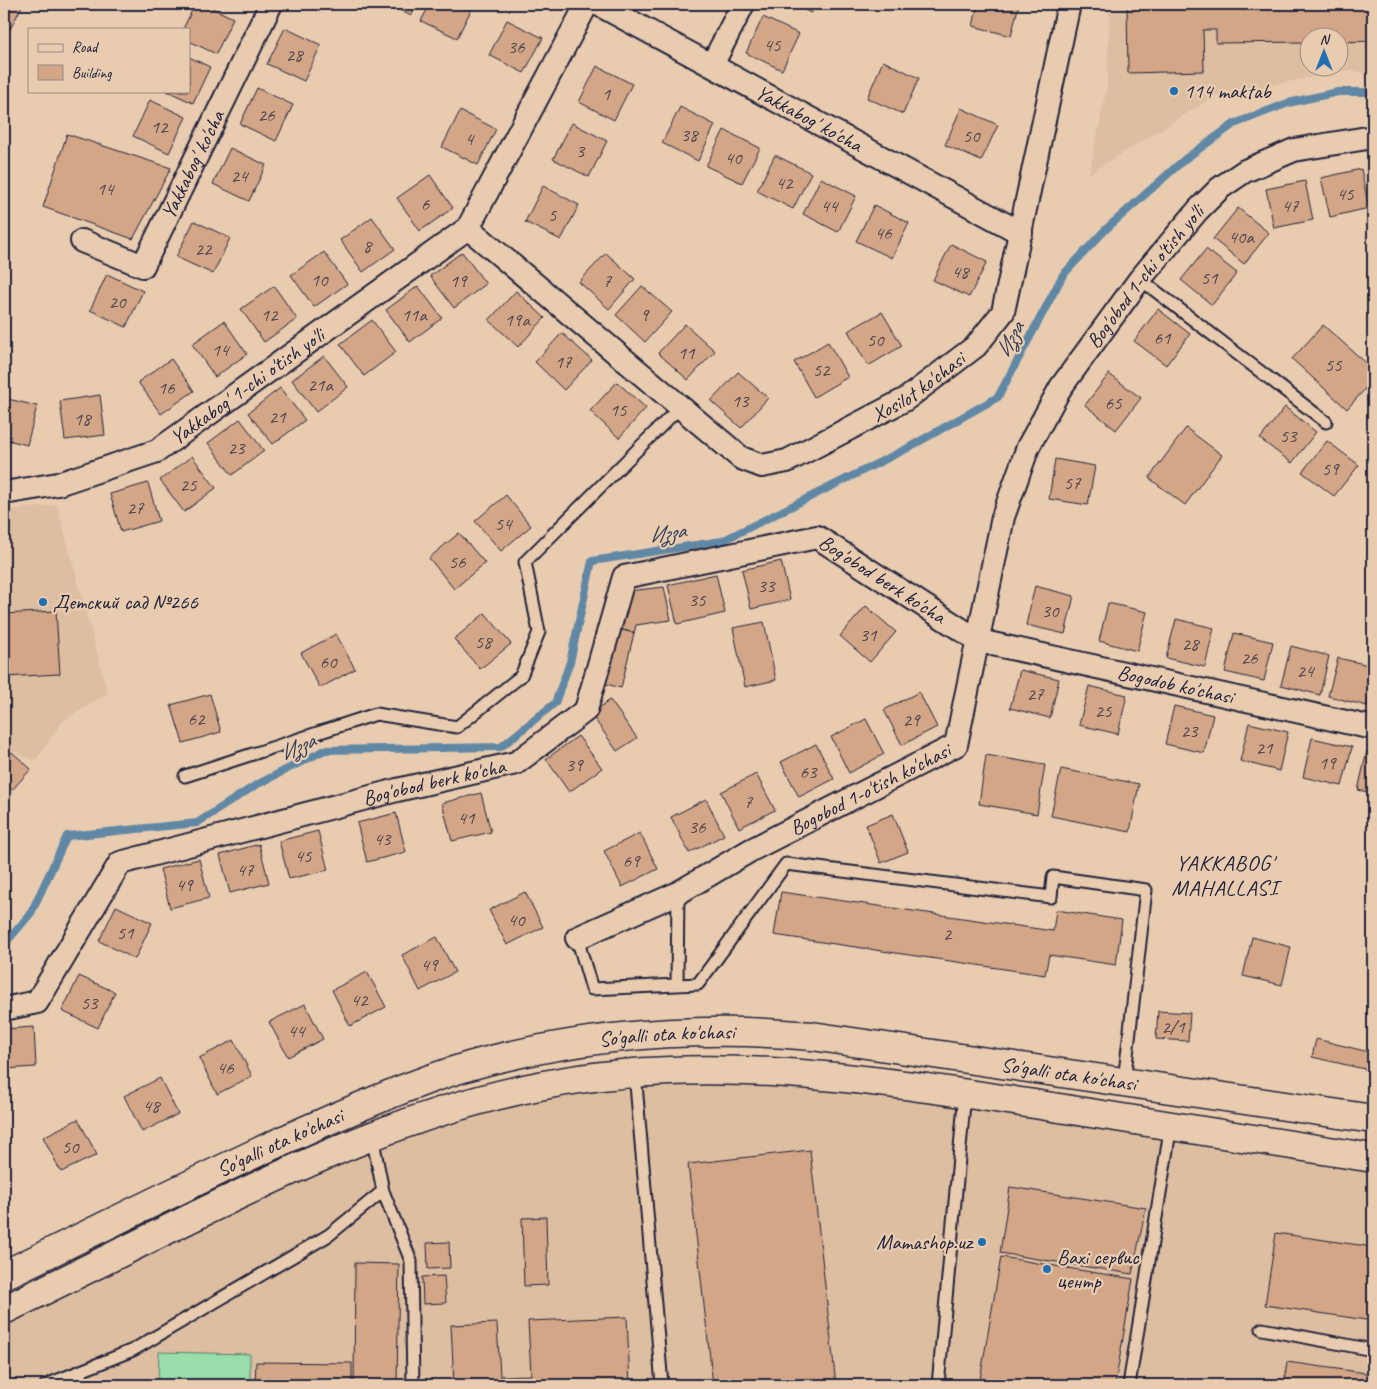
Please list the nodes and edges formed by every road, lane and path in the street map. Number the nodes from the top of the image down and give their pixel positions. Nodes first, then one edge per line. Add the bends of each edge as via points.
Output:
1 (271, 4) edge
2 (587, 4) edge
3 (598, 4) edge
4 (743, 4) edge
5 (1069, 4) edge
6 (712, 65) junction
7 (1373, 137) edge
8 (468, 228) junction
9 (1021, 233) junction
10 (82, 241) dead end
11 (1140, 279) junction
12 (680, 407) junction
13 (1326, 422) dead end
14 (4, 493) edge
15 (1003, 517) joint
16 (979, 641) junction
17 (1373, 728) edge
18 (185, 776) dead end
19 (678, 893) junction
20 (576, 938) joint
21 (677, 984) junction
22 (4, 1009) edge
23 (635, 1073) junction
24 (1124, 1082) junction
25 (965, 1094) junction
26 (1373, 1119) edge
27 (1171, 1125) junction
28 (372, 1136) junction
29 (1373, 1158) edge
30 (382, 1191) junction
31 (4, 1275) edge
32 (4, 1310) edge
33 (1262, 1329) dead end
34 (1373, 1350) edge
35 (80, 1371) junction
36 (46, 1385) edge
37 (80, 1385) edge
38 (413, 1385) edge
39 (662, 1385) edge
40 (938, 1385) edge
41 (1129, 1385) edge

1 - 10 street, Yakkabog' ko'cha via 143,266
2 - 8 street, Yakkabog' 1-chi o'tish yo'li
3 - 6 street, Yakkabog' ko'cha
4 - 6 street
5 - 9 street, Xosilot ko'chasi
6 - 9 street, Yakkabog' ko'cha
7 - 11 street, Bog'obod 1-chi o'tish yo'li via 1294,150 1244,171 1220,188 1198,210
8 - 12 street
8 - 14 street, Yakkabog' 1-chi o'tish yo'li via 157,451 58,484
9 - 12 street, Xosilot ko'chasi via 1003,312 976,346 906,399 787,461 762,466 741,458
11 - 13 lane
11 - 15 street, Bog'obod 1-chi o'tish yo'li via 1060,387 1028,447
12 - 18 lane via 525,562 539,632 521,676 458,727 376,714
15 - 16 street, Bogobod 1-o'tish ko'chasi
16 - 17 street, Bogodob ko'chasi
16 - 19 street, Bogobod 1-o'tish ko'chasi via 956,745 751,850
16 - 22 street, Bog'obod berk ko'cha via 817,537 624,578 586,710 516,763 397,790 120,862 37,1002
19 - 20 street, Bogobod 1-o'tish ko'chasi
19 - 21 lane
20 - 21 lane via 592,989
21 - 24 lane via 698,984 786,864 1050,897 1052,877 1146,890
23 - 25 main road, So'galli ota ko'chasi via 764,1071
23 - 28 main road, So'galli ota ko'chasi via 543,1085 497,1095
23 - 39 lane
24 - 26 main road, So'galli ota ko'chasi
24 - 31 main road, So'galli ota ko'chasi via 822,1037 767,1032 678,1032 585,1041 489,1061 350,1111 259,1151
25 - 27 main road, So'galli ota ko'chasi
25 - 40 lane
27 - 29 main road, So'galli ota ko'chasi
27 - 41 lane
28 - 30 lane
28 - 32 main road, So'galli ota ko'chasi via 275,1177
30 - 35 lane via 329,1235 133,1350
30 - 38 lane via 411,1261
33 - 34 lane
35 - 36 lane
35 - 37 lane

